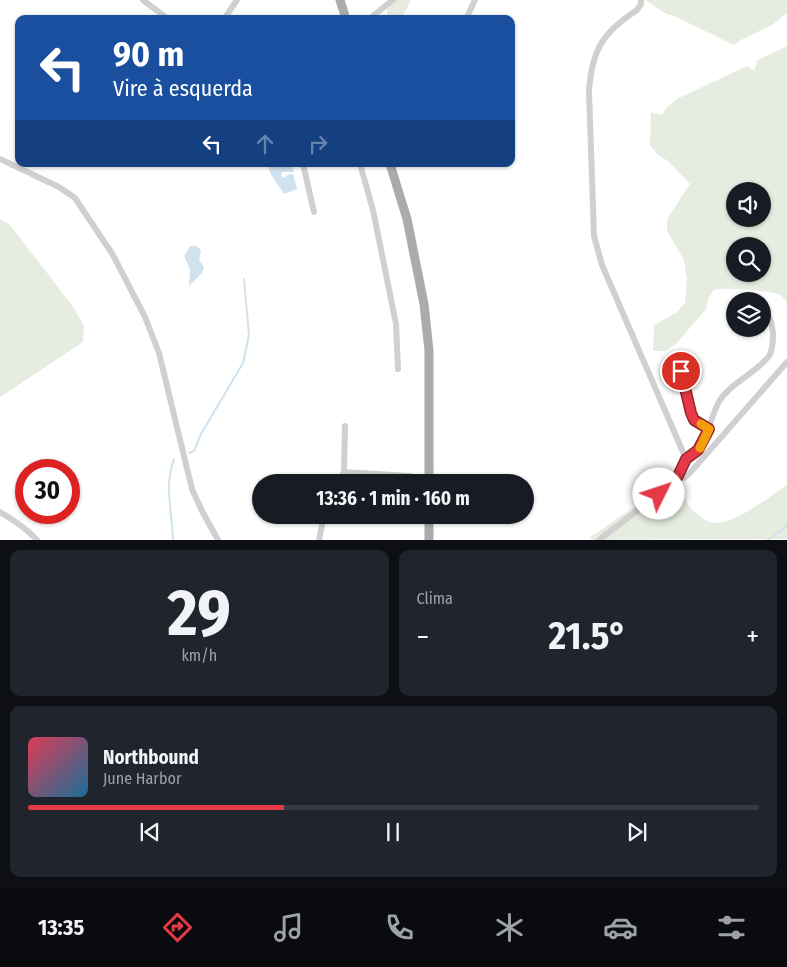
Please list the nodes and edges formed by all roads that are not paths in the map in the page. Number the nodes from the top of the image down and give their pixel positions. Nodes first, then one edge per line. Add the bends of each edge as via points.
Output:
1 (143, 0) edge
2 (236, 0) edge
3 (340, 0) edge
4 (393, 0) edge
5 (475, 0) edge
6 (641, 0) edge
7 (163, 15) edge
8 (227, 15) edge
9 (345, 15) edge
10 (376, 15) edge
11 (468, 15) edge
12 (0, 159) edge
13 (15, 166) edge
14 (17, 167) edge
15 (305, 167) edge
16 (361, 167) edge
17 (391, 167) edge
18 (314, 212) dead end
19 (771, 319) edge
20 (787, 362) edge
21 (398, 369) dead end
22 (681, 371) dead end
23 (345, 426) dead end
24 (709, 429) junction
25 (686, 459) junction
26 (344, 472) joint
27 (377, 474) edge
28 (429, 474) edge
29 (678, 476) junction
30 (0, 512) edge
31 (322, 524) edge
32 (429, 524) edge
33 (37, 540) edge
34 (218, 540) edge
35 (319, 540) edge
36 (429, 540) edge
37 (599, 540) edge

1 - 7 street
2 - 8 street
3 - 9 main road
4 - 10 street
5 - 11 street
6 - 25 street via 637,10 604,38 590,73 594,236 602,265
12 - 13 street
14 - 34 street via 59,186 75,198 113,254 159,353 192,489
15 - 18 street
16 - 21 street via 396,324
17 - 28 main road via 407,219 424,304 429,351
19 - 24 street via 773,341 769,356 728,391 720,401
20 - 29 street via 689,474 684,478
22 - 24 street via 694,420
23 - 26 street
24 - 25 street via 698,450
25 - 29 street
26 - 27 street
29 - 37 street
30 - 33 street via 15,520
31 - 35 street
32 - 36 main road

